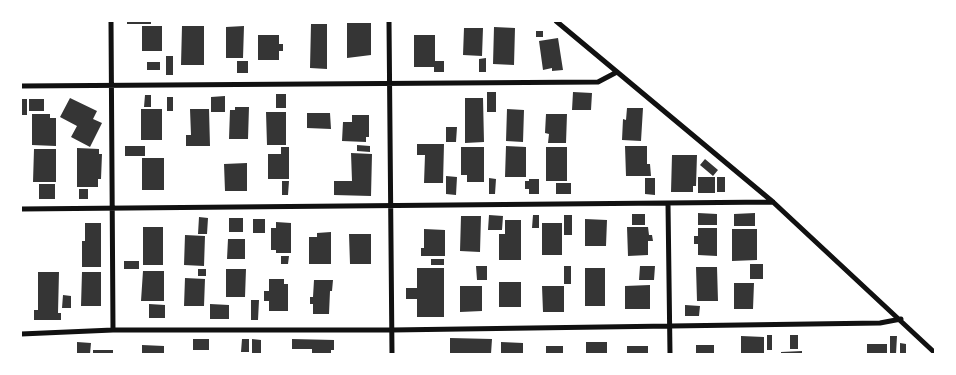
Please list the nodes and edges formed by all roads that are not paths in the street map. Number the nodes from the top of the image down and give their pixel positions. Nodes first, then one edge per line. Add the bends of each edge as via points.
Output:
1 (111, 21) edge
2 (389, 21) edge
3 (556, 21) edge
4 (617, 72) junction
5 (391, 83) junction
6 (21, 86) edge
7 (112, 86) junction
8 (773, 202) junction
9 (668, 204) junction
10 (391, 206) junction
11 (114, 207) junction
12 (21, 209) edge
13 (901, 319) junction
14 (669, 326) junction
15 (113, 330) junction
16 (392, 330) junction
17 (21, 334) edge
18 (935, 353) edge
19 (392, 354) edge
20 (670, 354) edge

1 - 7 street
2 - 5 street
3 - 4 street
4 - 5 street via 598,82
4 - 8 street
5 - 7 street
5 - 10 street
6 - 7 street
7 - 11 street
8 - 9 street
8 - 13 street
9 - 10 street
9 - 14 street
10 - 11 street
10 - 16 street
11 - 12 street
11 - 15 street
13 - 14 street via 880,323
13 - 18 street
14 - 16 street
14 - 20 street
15 - 16 street
15 - 17 street
16 - 19 street

